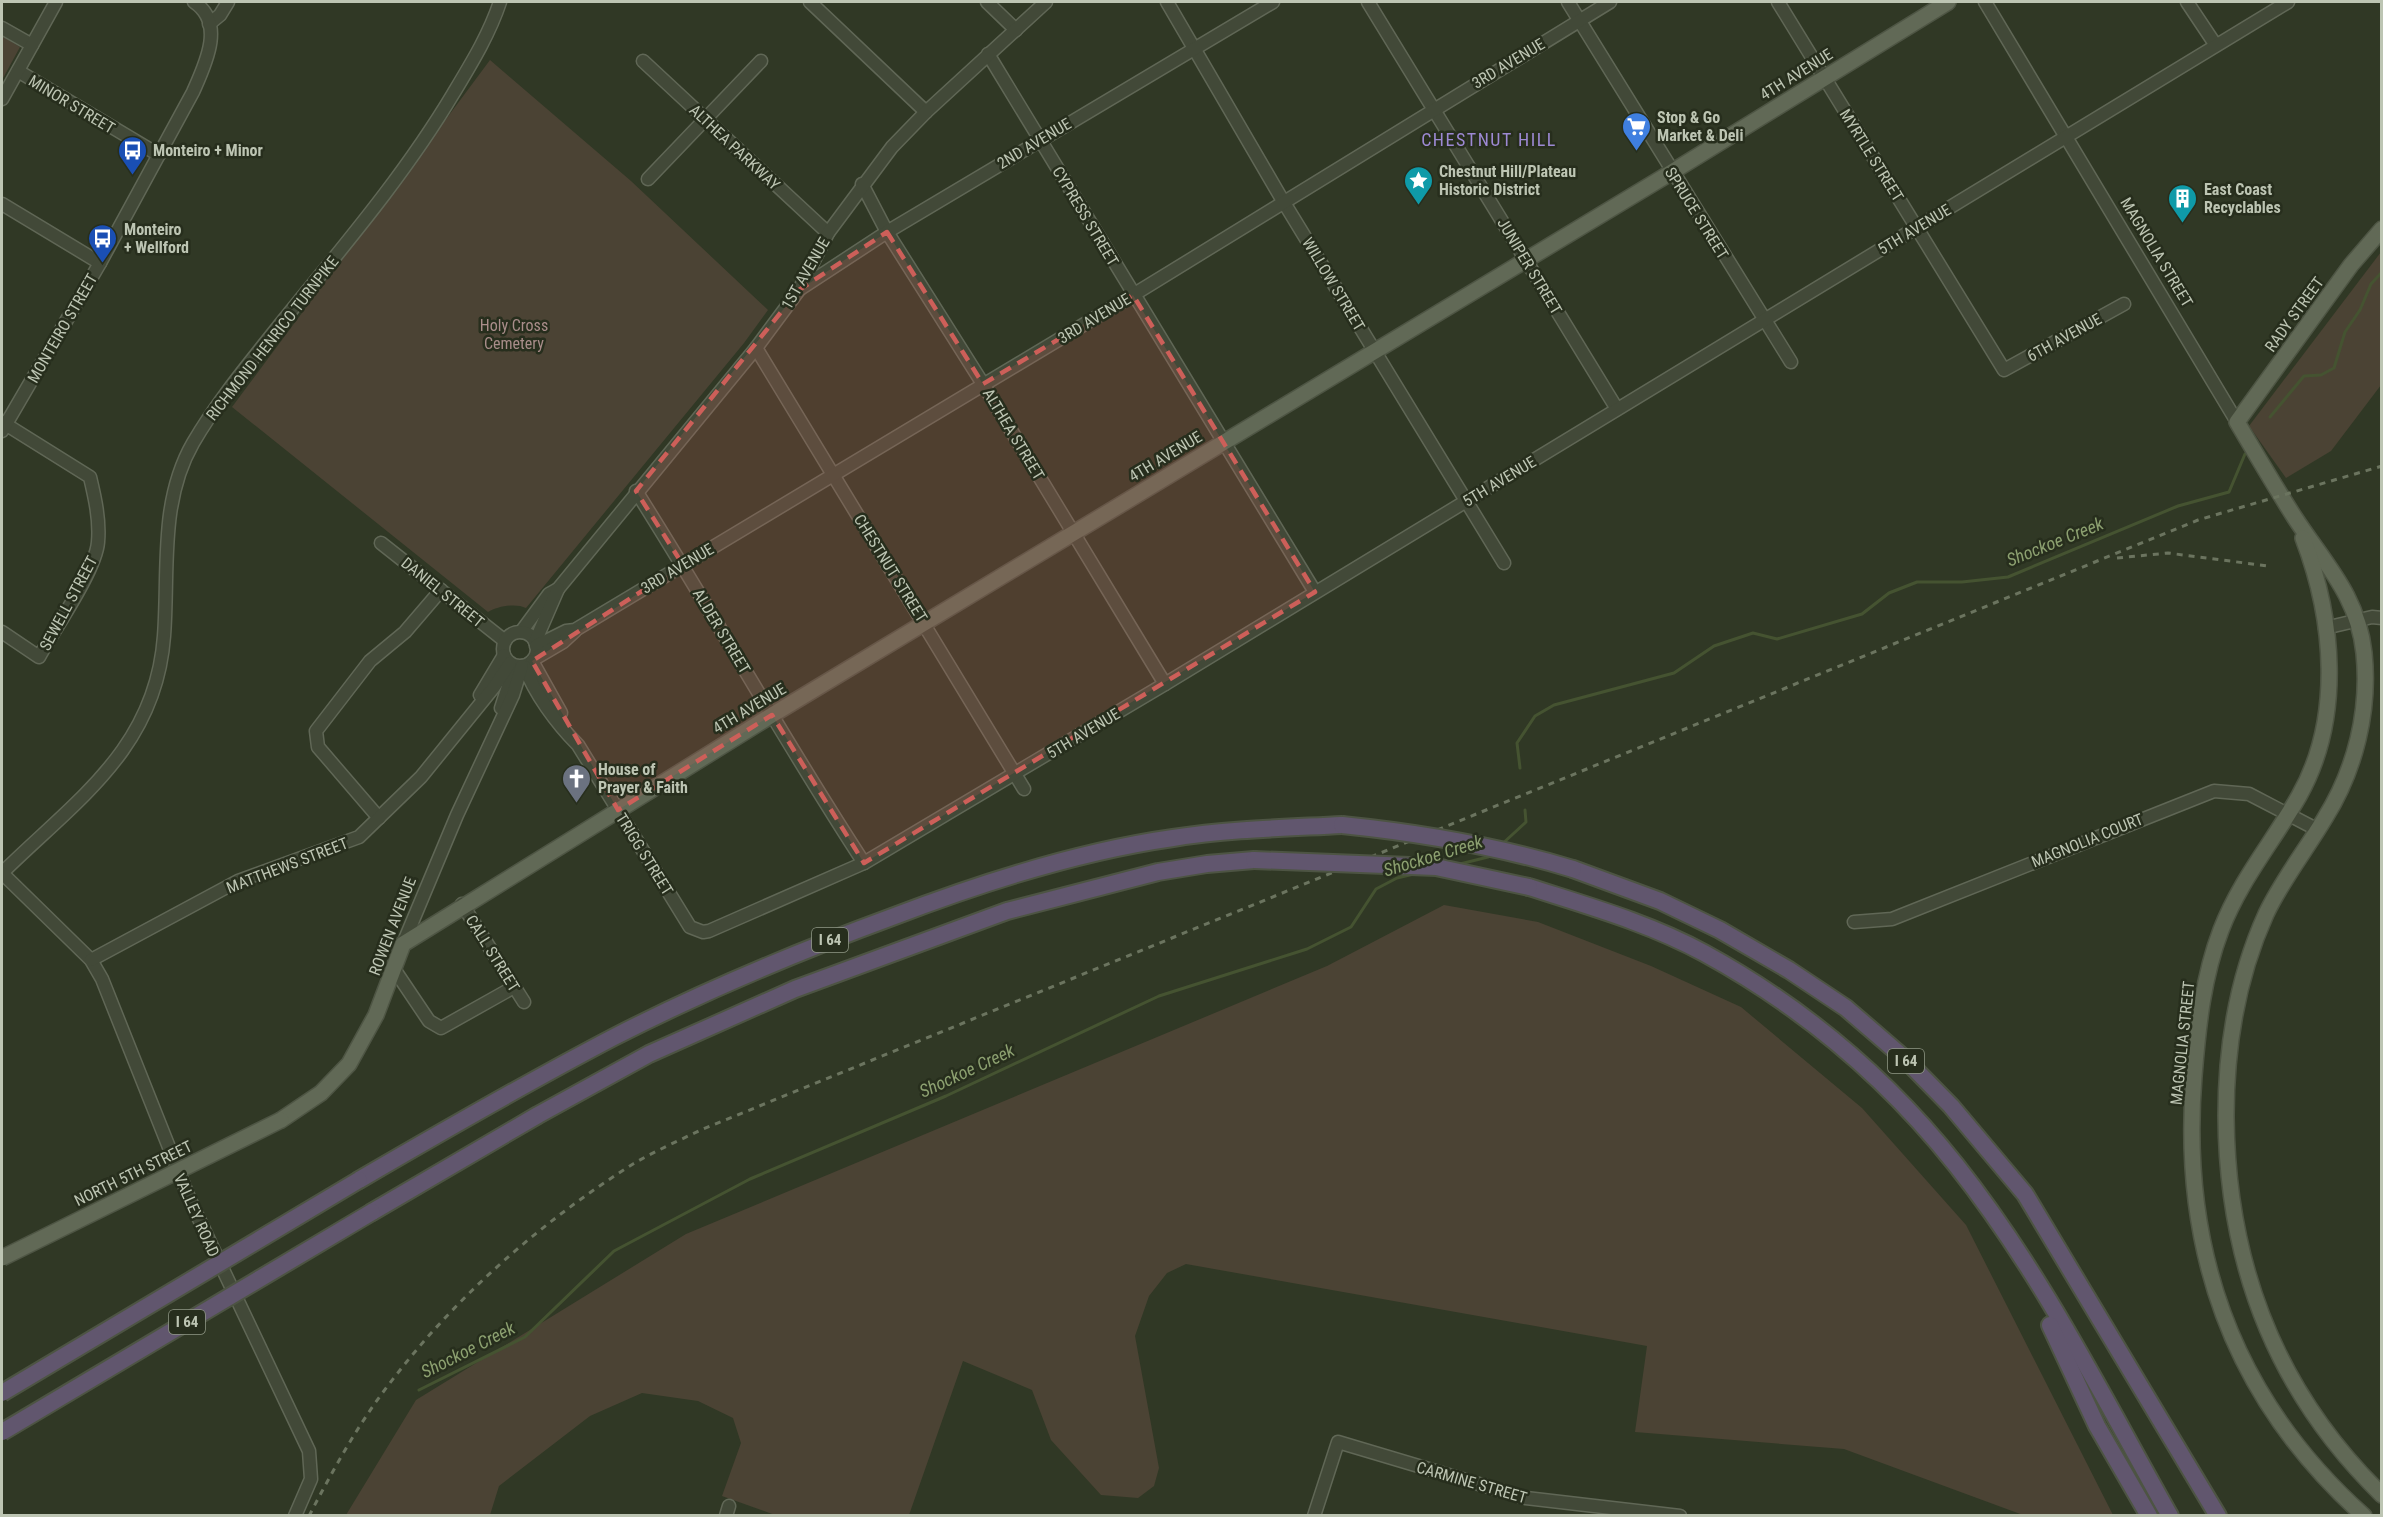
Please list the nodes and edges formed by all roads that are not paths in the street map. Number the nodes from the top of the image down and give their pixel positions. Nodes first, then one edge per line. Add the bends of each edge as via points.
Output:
1 (56, 2) edge
2 (194, 2) edge
3 (228, 2) edge
4 (500, 2) edge
5 (810, 2) edge
6 (987, 2) edge
7 (1046, 2) edge
8 (1167, 2) edge
9 (1273, 2) edge
10 (1368, 2) edge
11 (1568, 2) edge
12 (1610, 2) edge
13 (1778, 2) edge
14 (1948, 2) edge
15 (1985, 2) edge
16 (2187, 2) edge
17 (2288, 2) edge
18 (1579, 20) junction
19 (209, 24) junction
20 (2, 28) edge
21 (1016, 30) junction
22 (2215, 44) junction
23 (32, 45) junction
24 (1195, 47) junction
25 (988, 54) junction
26 (761, 61) dead end
27 (644, 62) dead end
28 (18, 71) junction
29 (1825, 77) junction
30 (2, 99) edge
31 (1435, 107) junction
32 (926, 112) junction
33 (704, 119) junction
34 (2067, 138) junction
35 (1041, 139) junction
36 (159, 155) junction
37 (1672, 172) junction
38 (648, 179) dead end
39 (862, 184) junction
40 (1283, 201) junction
41 (2, 204) edge
42 (1917, 228) junction
43 (2382, 229) edge
44 (887, 232) junction
45 (828, 233) junction
46 (1526, 260) junction
47 (100, 263) junction
48 (799, 290) junction
49 (1133, 295) junction
50 (2124, 304) dead end
51 (1765, 319) junction
52 (756, 348) junction
53 (1374, 350) junction
54 (1791, 362) dead end
55 (2004, 370) joint
56 (983, 384) junction
57 (1617, 409) junction
58 (2237, 422) junction
59 (3, 426) edge
60 (1224, 442) junction
61 (832, 473) junction
62 (636, 491) junction
63 (1466, 501) junction
64 (2296, 521) junction
65 (1074, 532) junction
66 (381, 543) dead end
67 (1504, 563) dead end
68 (683, 565) junction
69 (558, 589) junction
70 (441, 590) junction
71 (1315, 592) junction
72 (2382, 618) edge
73 (2358, 620) junction
74 (924, 623) junction
75 (2325, 628) junction
76 (2, 632) edge
77 (521, 632) junction
78 (505, 641) junction
79 (524, 658) junction
80 (1165, 684) junction
81 (772, 715) junction
82 (1014, 773) junction
83 (1024, 789) dead end
84 (618, 810) junction
85 (2288, 814) junction
86 (379, 818) junction
87 (2318, 830) junction
88 (864, 863) junction
89 (2, 873) edge
90 (462, 904) junction
91 (1854, 922) dead end
92 (696, 930) joint
93 (403, 944) junction
94 (92, 960) junction
95 (394, 969) junction
96 (514, 987) junction
97 (524, 1002) dead end
98 (281, 1120) joint
99 (2013, 1242) junction
100 (2, 1258) edge
101 (2, 1393) edge
102 (2, 1432) edge
103 (2382, 1495) edge
104 (295, 1515) edge
105 (1314, 1515) edge
106 (1680, 1515) edge
107 (2149, 1515) edge
108 (2170, 1515) edge
109 (2218, 1515) edge
110 (2364, 1515) edge

1 - 23 street
2 - 19 street via 206,14
3 - 19 street
4 - 89 street, RICHMOND HENRICO TURNPIKE via 482,43 417,152 247,365 193,443 178,477 170,513 164,638 149,702 118,760 63,819
5 - 32 street
6 - 21 street
7 - 21 street, 1ST AVENUE
8 - 24 street, WILLOW STREET
9 - 24 street, 2ND AVENUE
10 - 31 street, JUNIPER STREET
11 - 18 street, SPRUCE STREET
12 - 18 street, 3RD AVENUE
13 - 29 street, MYRTLE STREET
14 - 29 main road, 4TH AVENUE
15 - 34 street, MAGNOLIA STREET
16 - 22 street
17 - 22 street, 5TH AVENUE
18 - 31 street, 3RD AVENUE
18 - 37 street, SPRUCE STREET
19 - 36 street, MONTEIRO STREET via 212,36 205,64
20 - 23 street
21 - 25 street, 1ST AVENUE
22 - 34 street, 5TH AVENUE
23 - 28 street
24 - 35 street, 2ND AVENUE
24 - 40 street, WILLOW STREET
25 - 32 street, 1ST AVENUE
25 - 35 street, CYPRESS STREET
26 - 33 street
27 - 33 street, ALTHEA PARKWAY
28 - 30 street
28 - 36 street, MINOR STREET
29 - 37 main road, 4TH AVENUE
29 - 42 street, MYRTLE STREET
31 - 40 street, 3RD AVENUE
31 - 46 street, JUNIPER STREET
32 - 39 street, 1ST AVENUE
33 - 38 street
33 - 45 street, ALTHEA PARKWAY
34 - 42 street, 5TH AVENUE
34 - 58 street, MAGNOLIA STREET
35 - 44 street, 2ND AVENUE
35 - 49 street, CYPRESS STREET
36 - 47 street, MONTEIRO STREET
37 - 46 main road, 4TH AVENUE
37 - 51 street, SPRUCE STREET
39 - 44 street, ALTHEA STREET
39 - 45 street, 1ST AVENUE
40 - 49 street, 3RD AVENUE
40 - 53 street, WILLOW STREET
41 - 47 street
42 - 51 street, 5TH AVENUE
42 - 55 street, MYRTLE STREET
43 - 58 main road, RADY STREET via 2351,265
44 - 48 street, 2ND AVENUE
44 - 56 street, ALTHEA STREET
45 - 48 street, 1ST AVENUE
46 - 53 main road, 4TH AVENUE
46 - 57 street, JUNIPER STREET
47 - 59 street, MONTEIRO STREET
48 - 52 street, 1ST AVENUE
49 - 56 street, 3RD AVENUE
49 - 60 street, CYPRESS STREET
50 - 55 street, 6TH AVENUE
51 - 54 street, SPRUCE STREET
51 - 57 street, 5TH AVENUE
52 - 61 street, CHESTNUT STREET
52 - 62 street, 1ST AVENUE
53 - 60 main road, 4TH AVENUE
53 - 63 street, WILLOW STREET
56 - 61 street, 3RD AVENUE
56 - 65 street, ALTHEA STREET
57 - 63 street, 5TH AVENUE
58 - 64 main road, MAGNOLIA STREET
59 - 76 street, SEWELL STREET via 90,477 97,505 98,543 91,565 39,657
60 - 65 main road, 4TH AVENUE
60 - 71 street, CYPRESS STREET
61 - 68 street, 3RD AVENUE
61 - 74 street, CHESTNUT STREET
62 - 68 street, ALDER STREET
62 - 69 street, 1ST AVENUE
63 - 67 street, WILLOW STREET
63 - 71 street, 5TH AVENUE
64 - 73 main road, MAGNOLIA STREET via 2350,598
64 - 75 main road, MAGNOLIA STREET via 2313,566
65 - 74 main road, 4TH AVENUE
65 - 80 street, ALTHEA STREET
66 - 70 street, DANIEL STREET
68 - 79 street, 3RD AVENUE via 575,630 563,642
68 - 81 street, ALDER STREET
69 - 77 street, 1ST AVENUE
69 - 79 street, 1ST AVENUE
70 - 78 street, DANIEL STREET
70 - 86 street via 405,632 370,662 316,731 321,751
71 - 80 street, 5TH AVENUE
72 - 73 street
73 - 75 street
73 - 87 main road, MAGNOLIA STREET via 2365,677 2360,733 2343,784
74 - 81 main road, 4TH AVENUE
74 - 82 street, CHESTNUT STREET
75 - 85 main road, MAGNOLIA STREET via 2330,685 2326,721 2311,773
77 - 78 street
77 - 79 street via 530,636
78 - 79 street
79 - 84 street, TRIGG STREET via 575,734
79 - 86 street, MATTHEWS STREET via 477,705 420,777
79 - 93 street, ROWEN AVENUE via 513,695
80 - 82 street, 5TH AVENUE
81 - 84 main road, 4TH AVENUE
81 - 88 street, ALDER STREET
82 - 83 street, CHESTNUT STREET
82 - 88 street, 5TH AVENUE
84 - 90 main road, 4TH AVENUE
84 - 92 street, TRIGG STREET via 690,927
85 - 87 street, MAGNOLIA COURT
85 - 91 street, MAGNOLIA COURT via 2248,794 2214,791 1892,919
85 - 110 main road, MAGNOLIA STREET via 2234,899 2204,989 2192,1097 2195,1206 2221,1312 2251,1378 2292,1440 2332,1486
86 - 94 street, MATTHEWS STREET via 349,841 238,881
87 - 103 main road, MAGNOLIA STREET via 2268,910 2240,987 2227,1085 2229,1177 2239,1248 2272,1343 2309,1410
88 - 92 street, 5TH AVENUE via 710,931
89 - 94 street, VALLEY ROAD
90 - 93 main road, 4TH AVENUE
90 - 96 street, CALL STREET
93 - 95 main road, ROWEN AVENUE
94 - 104 street, VALLEY ROAD via 189,1200 309,1451 311,1479
95 - 96 street via 437,1027 446,1028
95 - 98 main road, ROWEN AVENUE via 376,1015 349,1064 307,1105
96 - 97 street, CALL STREET
98 - 100 main road, NORTH 5TH STREET, bridge
99 - 102 highway, I 64, bridge via 1955,1163 1843,1047 1794,1010 1702,952 1647,927 1529,887 1436,867 1254,860 1207,864 1158,872 1007,911 795,989 649,1054 538,1115
99 - 107 highway via 2097,1426
99 - 108 highway, I 64
101 - 109 highway, I 64, bridge via 482,1109 614,1037 805,950 943,897 1065,861 1171,838 1342,825 1419,832 1524,854 1573,869 1660,901 1720,930 1789,969 1846,1008 1936,1090 2025,1194
105 - 106 street, CARMINE STREET via 1338,1442 1526,1498

